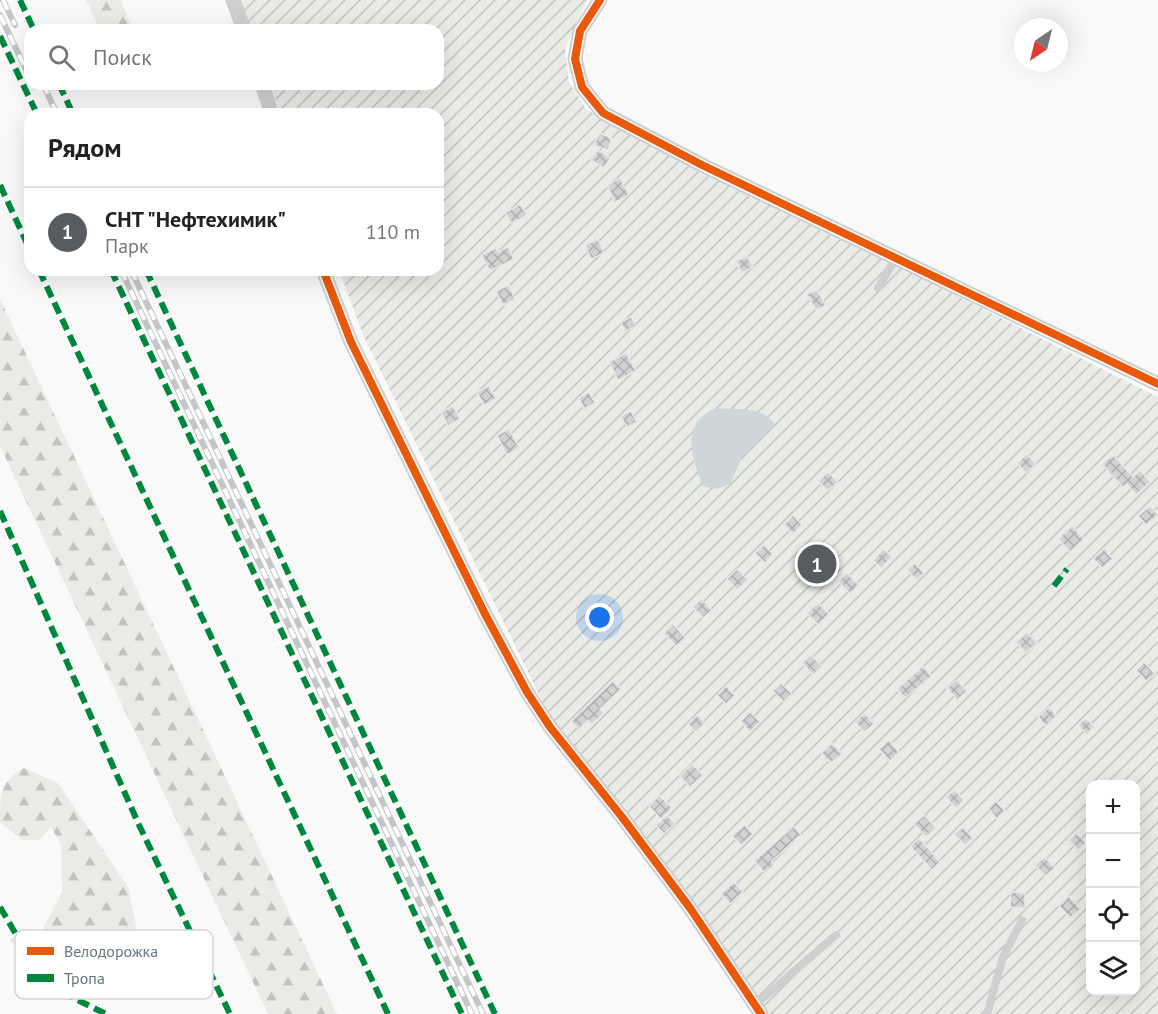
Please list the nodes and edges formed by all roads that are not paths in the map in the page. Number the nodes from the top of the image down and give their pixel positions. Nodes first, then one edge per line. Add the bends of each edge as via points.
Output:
1 (233, 0) edge
2 (600, 0) edge
3 (242, 24) edge
4 (264, 90) edge
5 (270, 108) edge
6 (897, 257) junction
7 (325, 276) edge
8 (878, 288) dead end
9 (1158, 384) edge
10 (1022, 920) dead end
11 (836, 935) dead end
12 (758, 1009) edge
13 (987, 1014) edge

1 - 3 street
2 - 6 street via 580,31 575,59 582,87 603,113 702,165
4 - 5 street
6 - 8 lane
6 - 9 street
7 - 12 street via 351,342 527,692 690,908
10 - 13 lane via 1003,957
11 - 12 lane

